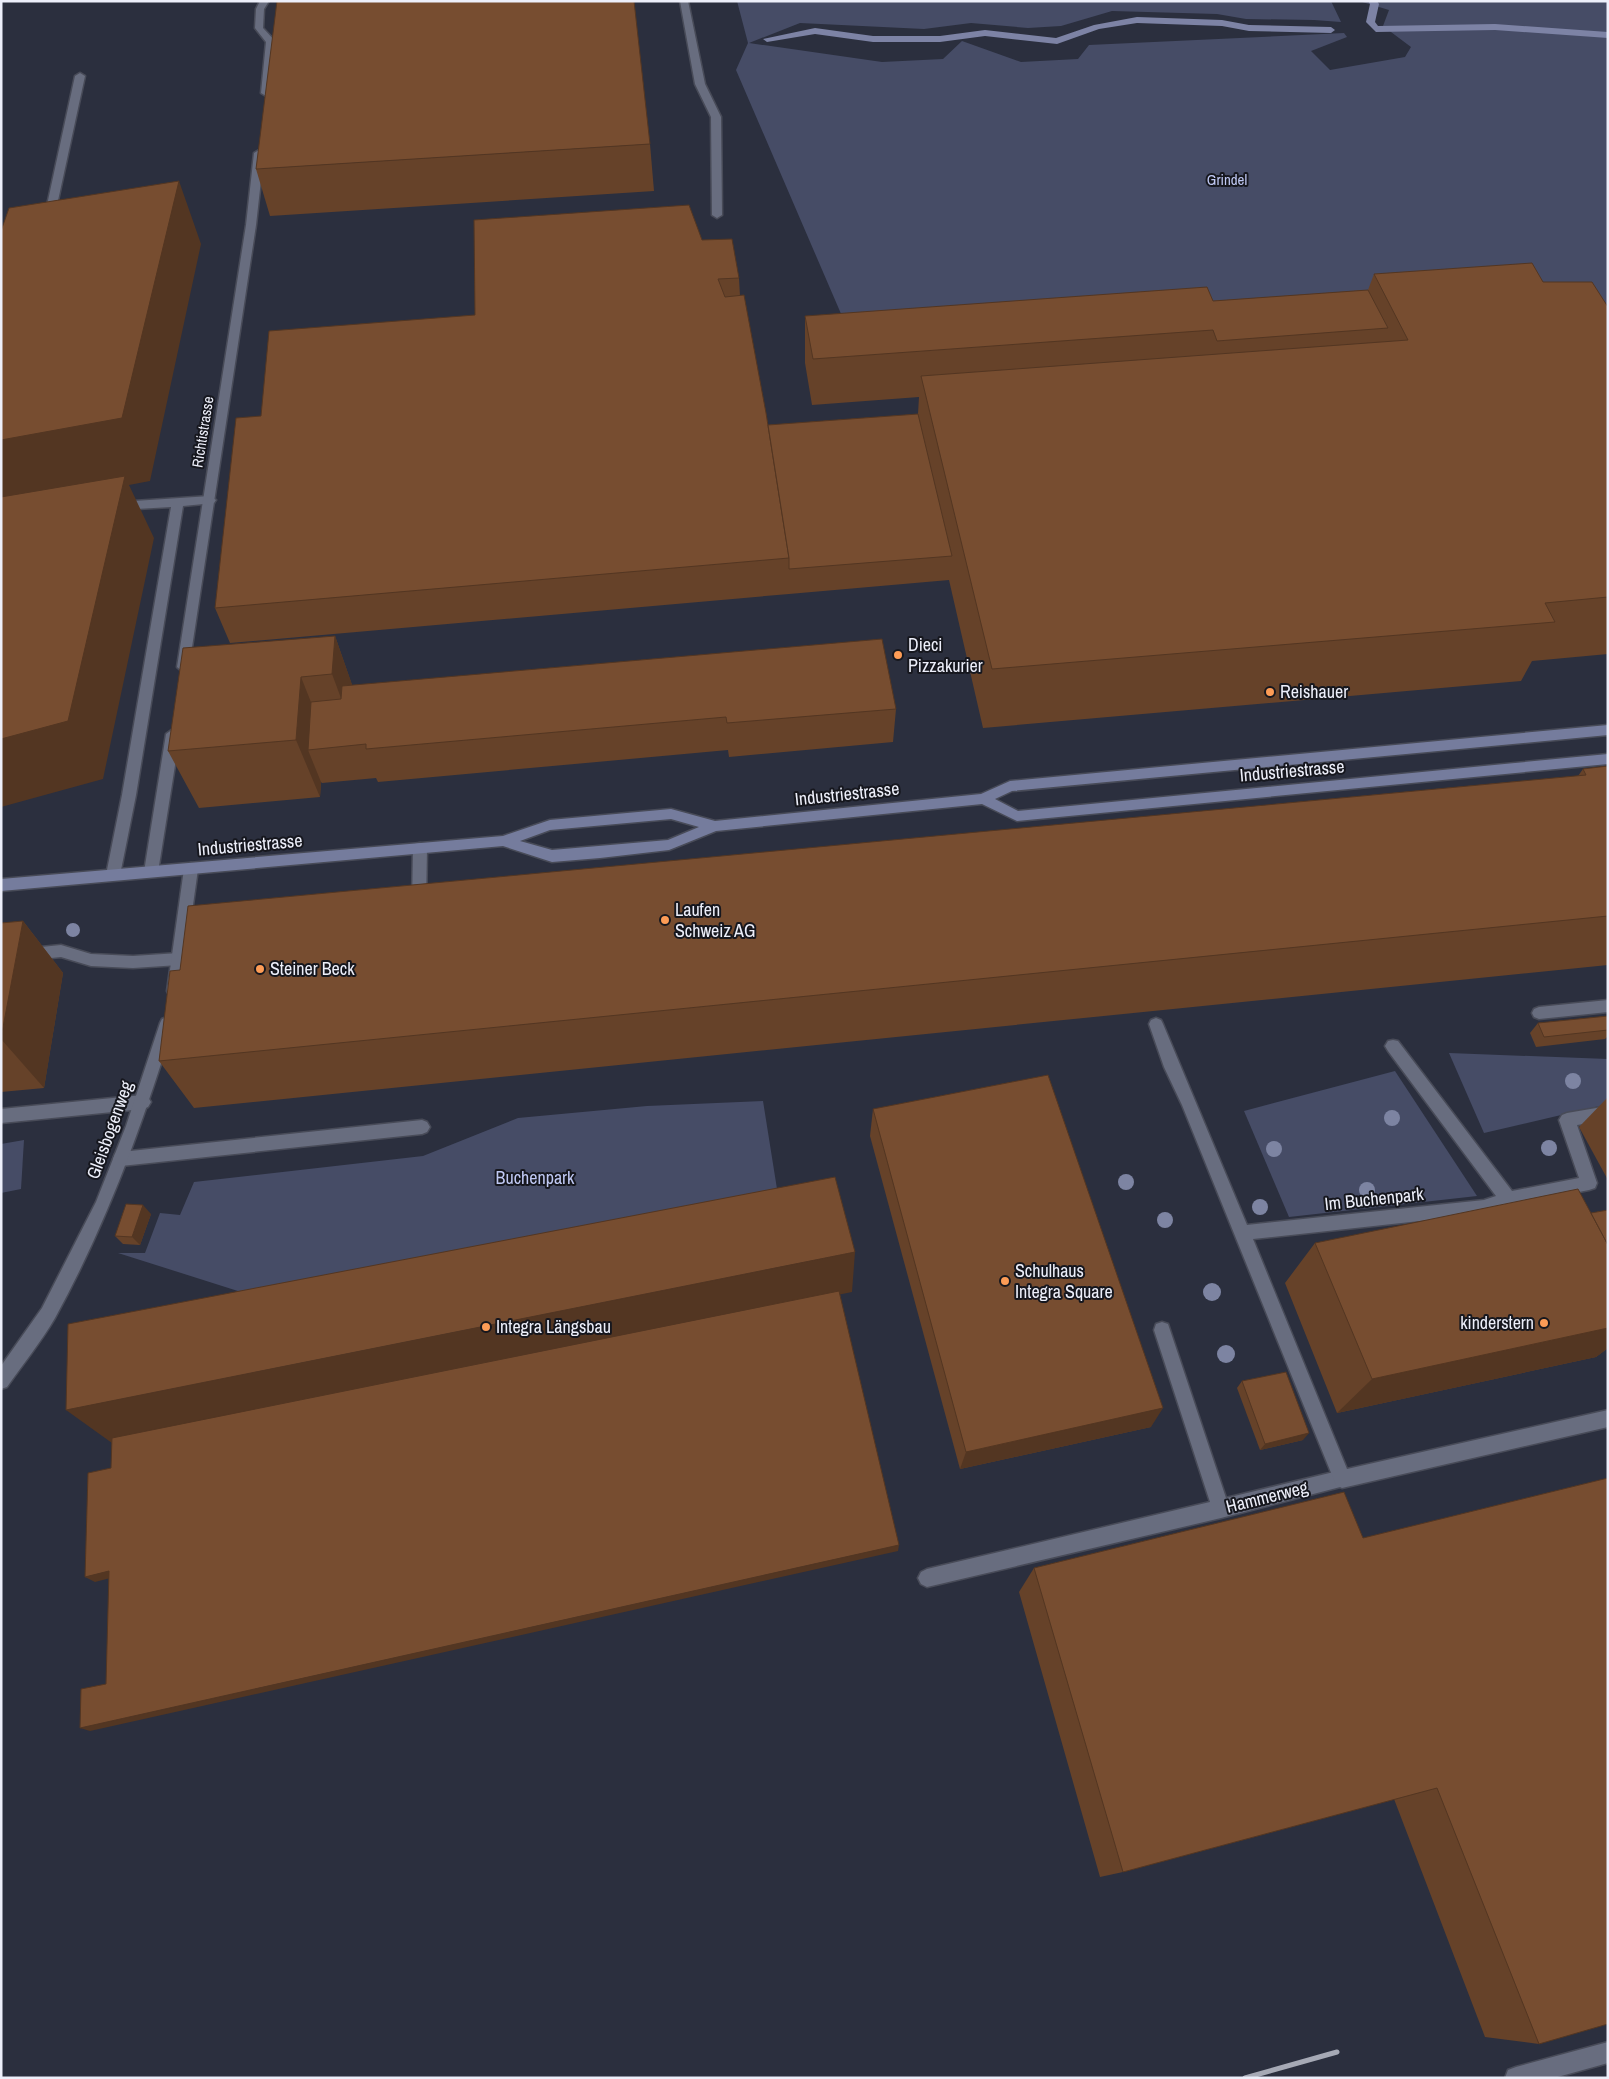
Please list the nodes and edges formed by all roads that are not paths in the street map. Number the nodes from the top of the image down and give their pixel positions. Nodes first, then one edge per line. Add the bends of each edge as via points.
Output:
1 (265, 1) edge
2 (684, 1) edge
3 (80, 76) dead end
4 (265, 100) edge
5 (261, 138) edge
6 (717, 215) dead end
7 (47, 226) edge
8 (210, 500) junction
9 (178, 502) junction
10 (110, 506) edge
11 (181, 680) edge
12 (176, 717) edge
13 (1608, 730) edge
14 (1608, 759) edge
15 (983, 799) junction
16 (715, 826) junction
17 (503, 841) junction
18 (420, 848) junction
19 (192, 868) junction
20 (151, 872) junction
21 (113, 875) junction
22 (1, 885) edge
23 (418, 920) edge
24 (1, 957) edge
25 (179, 959) junction
26 (1608, 1006) edge
27 (1539, 1013) dead end
28 (1156, 1024) dead end
29 (1393, 1046) dead end
30 (143, 1102) junction
31 (1608, 1113) edge
32 (1, 1116) edge
33 (422, 1127) dead end
34 (121, 1159) junction
35 (1508, 1199) junction
36 (1242, 1233) junction
37 (1162, 1330) dead end
38 (1, 1381) edge
39 (1608, 1418) edge
40 (1342, 1479) junction
41 (1221, 1509) junction
42 (927, 1578) dead end
43 (1608, 2052) edge
44 (1516, 2078) edge

1 - 4 street via 260,9 259,28 271,42
2 - 6 street via 700,84 716,117
3 - 7 street
5 - 8 street, Richtistrasse
8 - 9 street
8 - 11 street, Richtistrasse
9 - 10 street
9 - 21 street
12 - 20 street
13 - 15 street, Industriestrasse via 1010,786
14 - 15 street, Industriestrasse via 1017,816
15 - 16 street, Industriestrasse
16 - 17 street, Industriestrasse via 670,814 550,825
16 - 17 street, Industriestrasse via 669,845 552,856
17 - 18 street, Industriestrasse
18 - 19 street, Industriestrasse
18 - 23 street
19 - 20 street, Industriestrasse
19 - 25 street, Gleisbogenweg
20 - 21 street, Industriestrasse
21 - 22 street, Industriestrasse
24 - 25 street via 62,951 91,960
25 - 30 street, Gleisbogenweg via 171,1008
26 - 27 street
28 - 36 street
29 - 35 street
30 - 32 street
30 - 34 street, Gleisbogenweg
31 - 35 street, Im Buchenpark via 1567,1120 1589,1183
33 - 34 street
34 - 38 street, Gleisbogenweg via 103,1206 48,1314
35 - 36 street, Im Buchenpark via 1484,1207
36 - 40 street
37 - 41 street
39 - 40 street, Hammerweg
40 - 41 street, Hammerweg
41 - 42 street, Hammerweg
43 - 44 street

